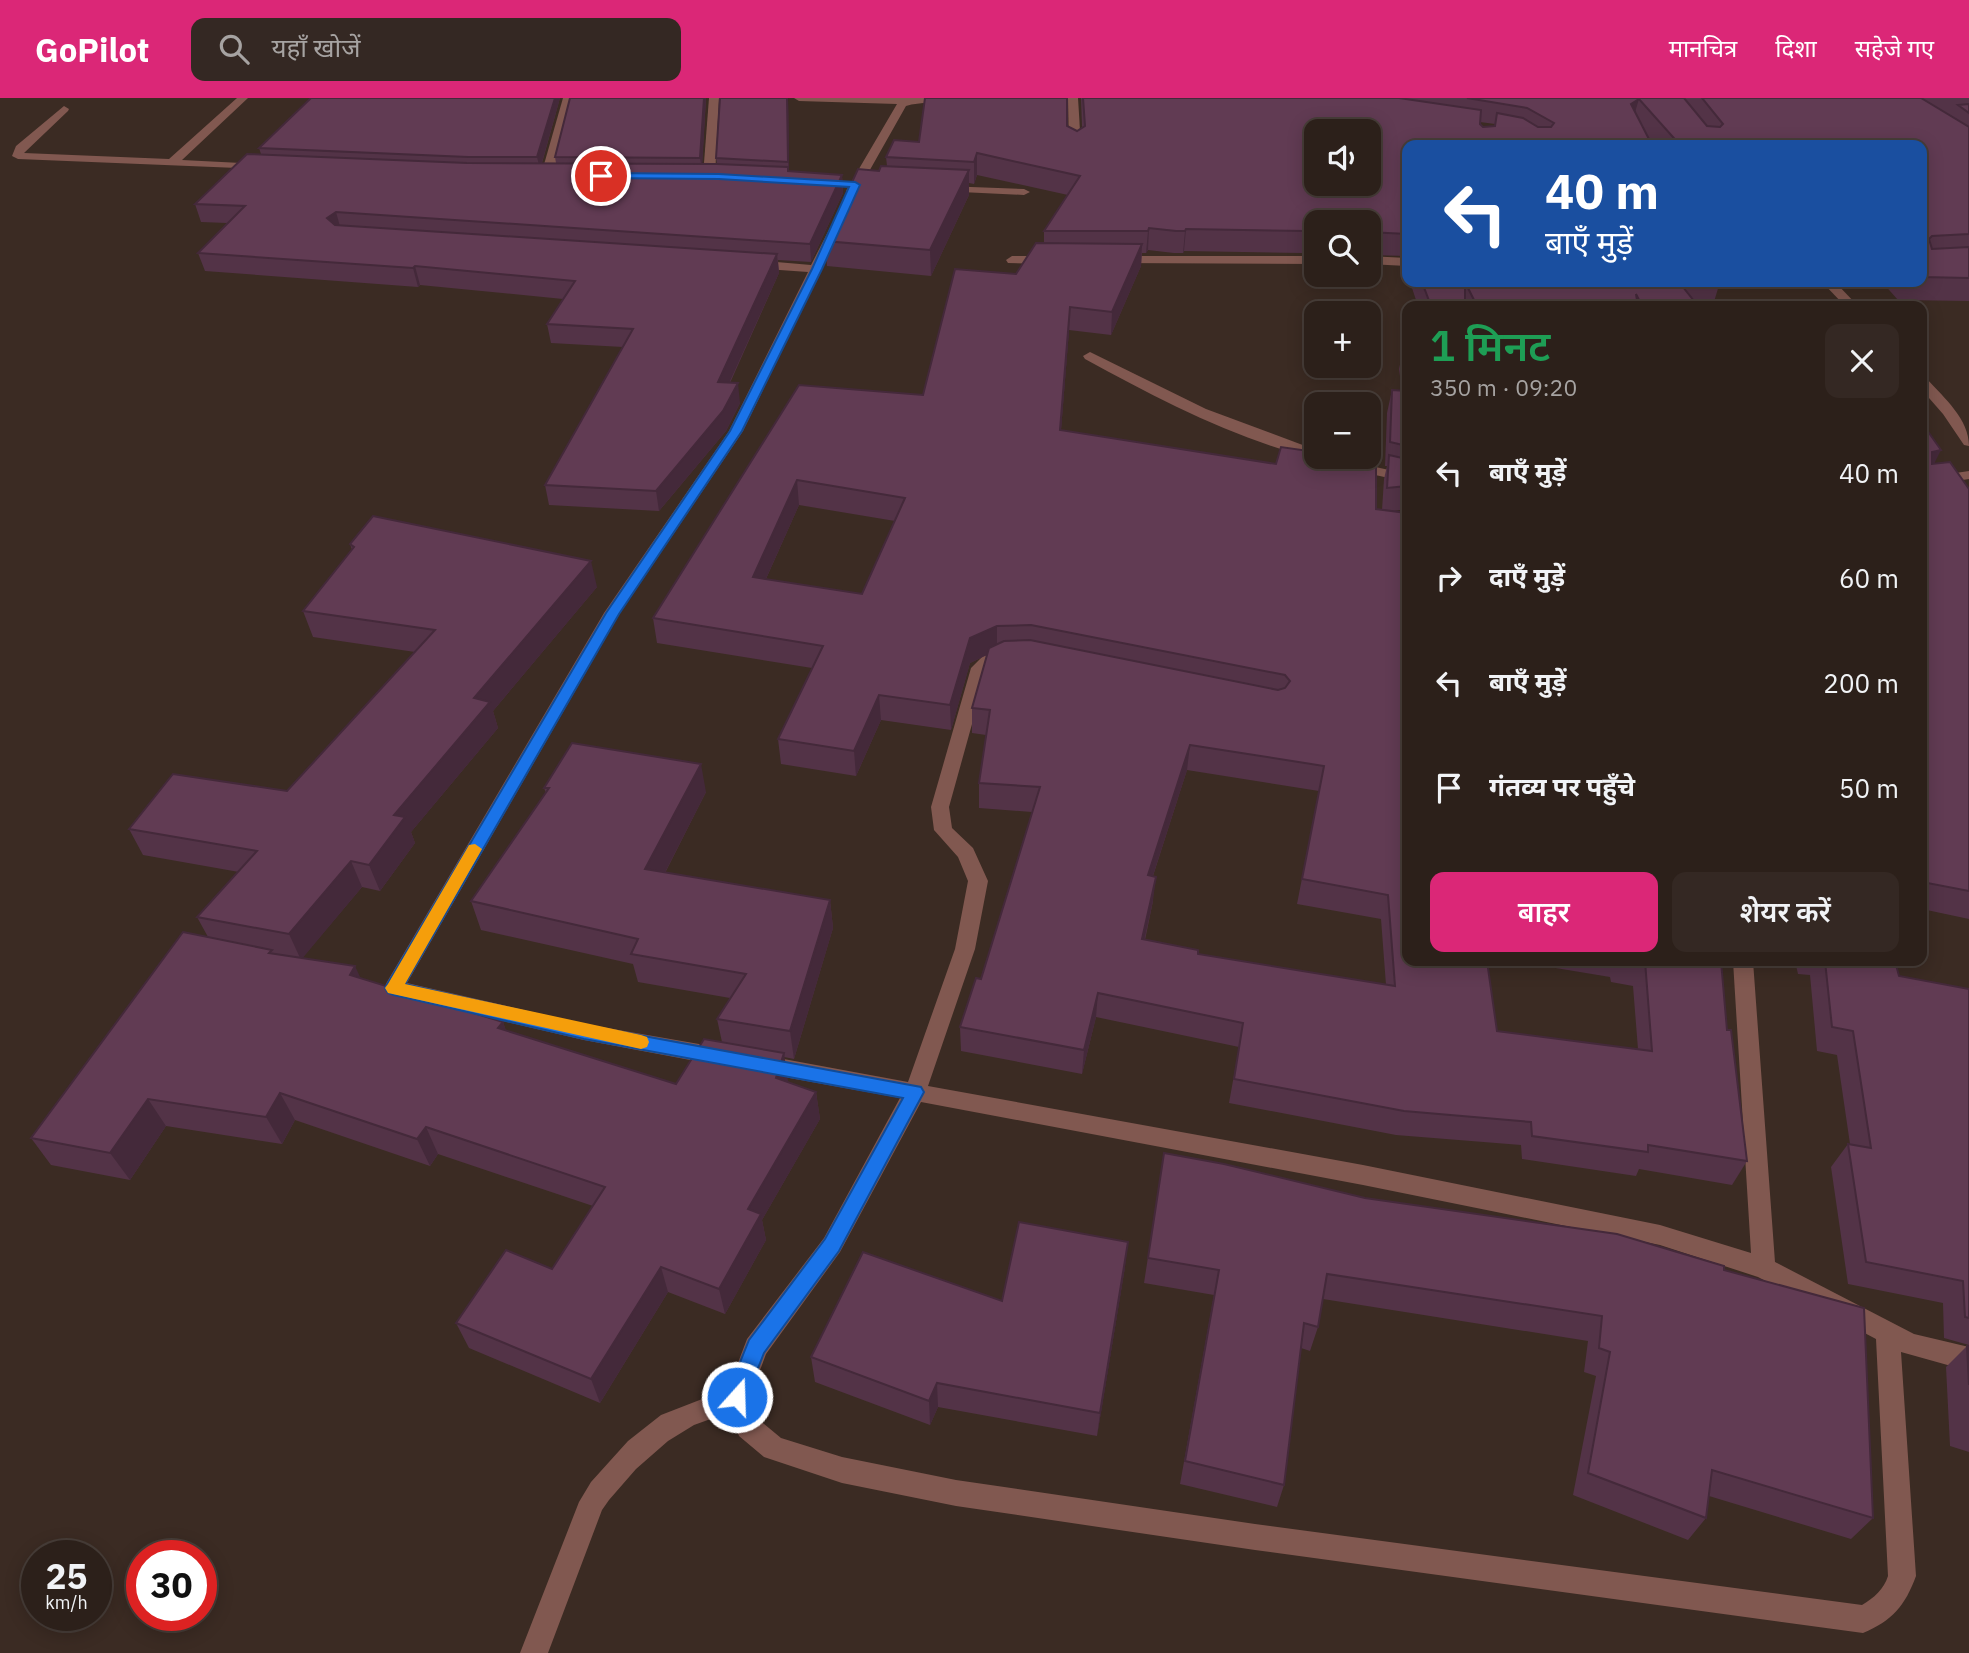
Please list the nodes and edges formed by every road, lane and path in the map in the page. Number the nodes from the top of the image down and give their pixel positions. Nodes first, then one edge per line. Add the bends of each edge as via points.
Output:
1 (243, 98) edge
2 (568, 98) edge
3 (714, 98) edge
4 (799, 98) edge
5 (946, 98) edge
6 (1073, 98) edge
7 (906, 101) junction
8 (64, 109) dead end
9 (1075, 147) edge
10 (172, 163) junction
11 (267, 167) edge
12 (561, 175) edge
13 (695, 176) edge
14 (933, 188) edge
15 (1024, 192) dead end
16 (1013, 260) dead end
17 (1068, 260) edge
18 (1109, 260) edge
19 (1304, 260) edge
20 (1381, 260) edge
21 (1402, 261) edge
22 (736, 263) edge
23 (817, 269) junction
24 (1833, 287) edge
25 (1847, 301) edge
26 (1090, 356) dead end
27 (1927, 388) edge
28 (1969, 442) edge
29 (1304, 451) edge
30 (1370, 469) edge
31 (1969, 475) edge
32 (1402, 477) edge
33 (1927, 481) edge
34 (1030, 657) edge
35 (1743, 966) edge
36 (387, 987) joint
37 (915, 1092) junction
38 (1764, 1268) junction
39 (1888, 1334) junction
40 (1969, 1359) edge
41 (737, 1397) junction
42 (534, 1653) edge

1 - 10 street
2 - 12 street via 541,175
3 - 13 street via 714,176
4 - 7 street
5 - 7 street
6 - 9 street
7 - 23 street via 855,185
8 - 10 street via 20,148 18,156
10 - 11 street
14 - 15 street
16 - 17 street
18 - 19 street
20 - 21 street
22 - 23 street
23 - 36 street via 736,431 612,613
24 - 25 street
26 - 29 street via 1225,423
27 - 28 street
30 - 32 street
31 - 33 street
34 - 37 street via 1004,656 979,668 947,779 940,819 943,830 966,853 978,889 965,949
35 - 38 street
36 - 37 street via 584,1032
37 - 38 street via 1647,1232
37 - 41 street via 832,1245 756,1347
38 - 39 street
39 - 40 street
39 - 41 street via 1902,1576 1897,1593 1882,1611 1863,1619 1255,1537 956,1493 842,1471 773,1448 748,1427
41 - 42 street via 671,1423 607,1480 592,1502

